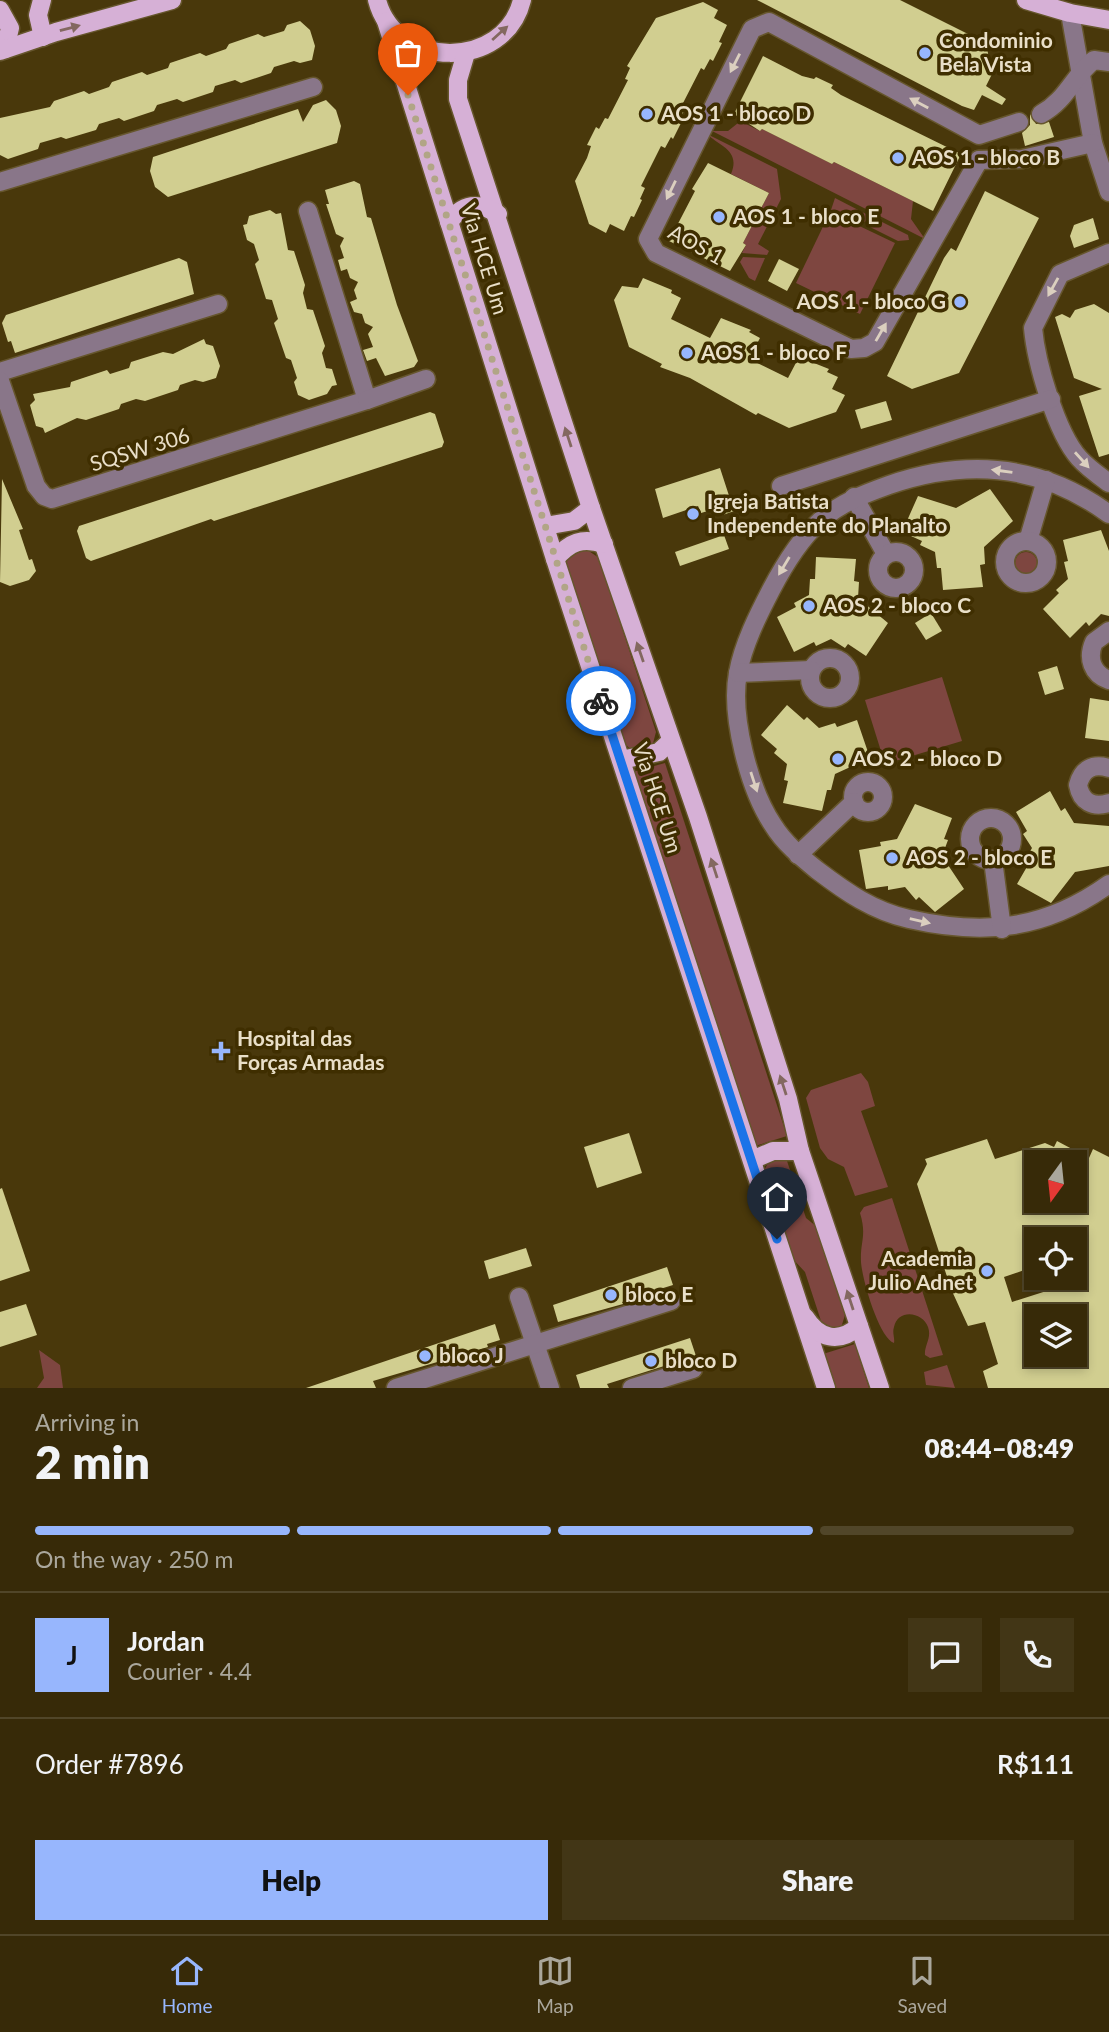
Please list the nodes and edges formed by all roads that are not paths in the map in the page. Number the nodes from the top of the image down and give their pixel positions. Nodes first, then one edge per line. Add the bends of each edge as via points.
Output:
1 (16, 0) edge
2 (42, 0) edge
3 (172, 0) edge
4 (377, 0) edge
5 (522, 0) edge
6 (1026, 0) edge
7 (0, 7) edge
8 (1070, 13) junction
9 (1109, 20) edge
10 (386, 22) junction
11 (43, 37) junction
12 (3, 50) edge
13 (466, 53) junction
14 (1109, 62) edge
15 (1082, 74) junction
16 (313, 87) dead end
17 (1041, 114) dead end
18 (1018, 122) dead end
19 (979, 135) junction
20 (1093, 144) junction
21 (979, 160) junction
22 (0, 182) edge
23 (1109, 192) edge
24 (308, 211) dead end
25 (498, 214) junction
26 (449, 222) junction
27 (1109, 253) edge
28 (218, 304) dead end
29 (0, 372) edge
30 (426, 379) dead end
31 (0, 381) edge
32 (1051, 399) junction
33 (367, 400) junction
34 (1046, 480) junction
35 (1109, 483) edge
36 (781, 485) dead end
37 (855, 497) junction
38 (591, 508) junction
39 (1109, 514) edge
40 (545, 526) junction
41 (1028, 541) dead end
42 (604, 544) junction
43 (886, 554) dead end
44 (555, 559) junction
45 (1109, 631) edge
46 (811, 670) dead end
47 (738, 673) junction
48 (1109, 680) edge
49 (671, 741) junction
50 (621, 760) junction
51 (1109, 768) edge
52 (854, 802) dead end
53 (1109, 803) edge
54 (798, 855) junction
55 (993, 860) dead end
56 (1109, 884) edge
57 (1002, 929) junction
58 (800, 1150) junction
59 (751, 1160) junction
60 (519, 1297) dead end
61 (671, 1301) dead end
62 (800, 1308) junction
63 (859, 1326) junction
64 (535, 1342) junction
65 (693, 1369) dead end
66 (396, 1388) edge
67 (550, 1388) edge
68 (632, 1388) edge
69 (826, 1388) edge
70 (880, 1388) edge

1 - 7 main road
2 - 11 main road via 38,15
11 -> 3 main road
4 - 10 main road, Via HCE Um
13 -> 5 main road, Via HCE Um via 497,38
6 - 8 main road
7 - 12 main road via 10,28
8 - 9 main road
8 - 15 street
10 - 13 main road, Via HCE Um via 423,50
10 - 26 main road, Via HCE Um
11 - 12 main road
13 - 25 main road, Via HCE Um via 458,99
14 - 15 street via 1094,60
15 - 17 street via 1062,100
15 - 20 street
16 - 22 street
18 - 19 street
19 - 21 street
19 -> 21 street, AOS 1 via 762,22 752,29 648,239 656,253 859,349 874,342
20 - 21 street via 1022,159
20 - 23 street
24 - 33 street
25 - 26 main road via 481,205 470,206
38 -> 25 main road, Via HCE Um
26 - 40 main road, Via HCE Um
27 -> 32 street via 1060,274 1035,321 1034,335
28 - 29 street
30 - 33 street, SQSW 306
31 - 33 street, SQSW 306 via 36,486 52,499
32 -> 35 street via 1078,457
32 - 36 street
34 -> 37 street via 976,467 925,473
34 - 39 street
34 - 41 street
37 - 43 street
37 -> 47 street via 819,521 787,560 765,601
38 - 40 main road via 574,521
38 - 42 main road, Via HCE Um
40 - 44 main road, Via HCE Um
42 - 44 main road via 576,541
49 -> 42 main road, Via HCE Um
44 - 50 main road, Via HCE Um
45 - 48 street via 1094,642 1090,658 1097,673
46 - 47 street
47 -> 54 street via 736,705 754,785 772,825
49 - 50 main road via 659,752
58 -> 49 main road, Via HCE Um
50 - 59 main road, Via HCE Um
51 - 53 street via 1085,770 1078,785 1084,800 1092,805
52 - 54 street
54 -> 57 street via 855,899 899,917 949,928
55 - 57 street
56 - 57 street via 1054,916
58 - 59 main road via 773,1151
63 -> 58 main road, Via HCE Um
59 - 62 main road, Via HCE Um
60 - 64 street
61 - 64 street
62 - 63 main road via 829,1338 839,1339
62 - 69 main road, Via HCE Um
63 - 70 main road, Via HCE Um
64 - 66 street
64 - 67 street
65 - 68 street

